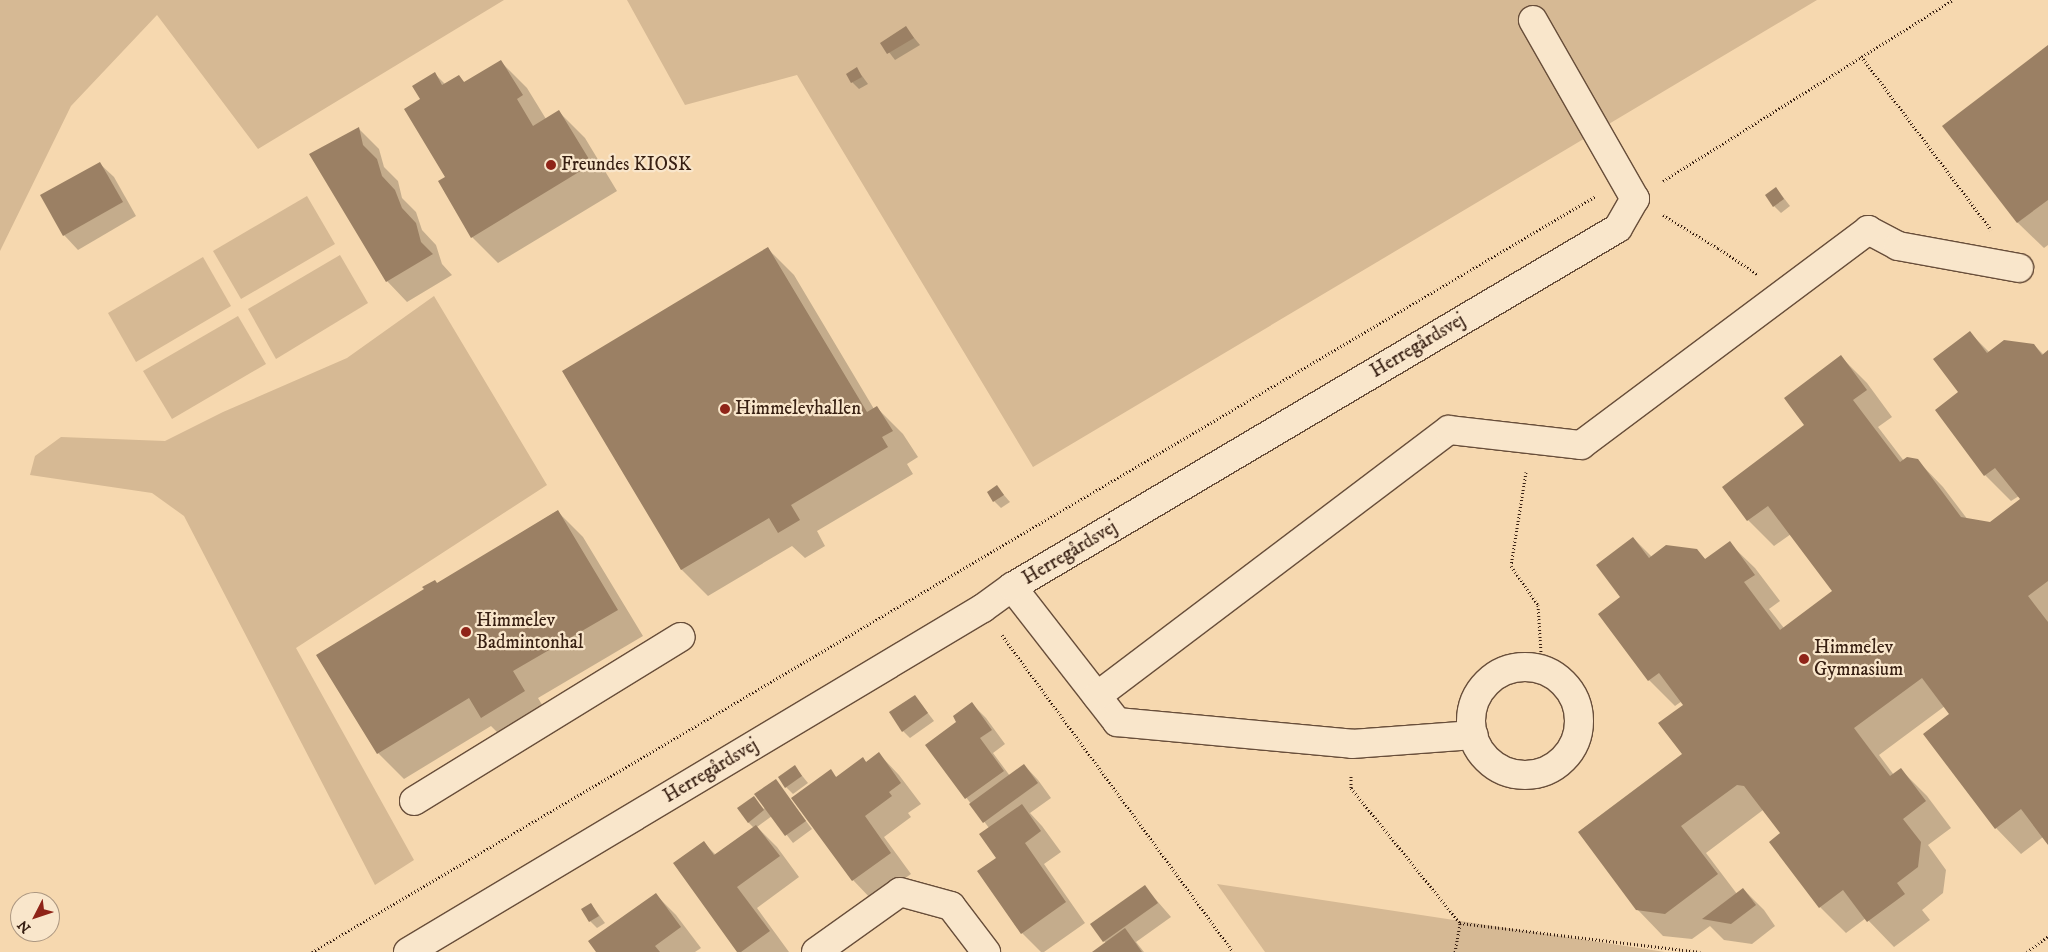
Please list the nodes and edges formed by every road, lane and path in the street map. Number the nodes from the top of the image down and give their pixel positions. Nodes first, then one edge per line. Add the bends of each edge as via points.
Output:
1 (1953, 0) edge
2 (1533, 20) dead end
3 (1861, 56) junction
4 (1635, 199) junction
5 (2019, 268) joint
6 (1784, 293) junction
7 (1532, 439) junction
8 (1012, 587) junction
9 (982, 608) junction
10 (680, 637) dead end
11 (1542, 669) junction
12 (1096, 696) junction
13 (1474, 734) junction
14 (1352, 744) junction
15 (414, 801) dead end
16 (1460, 923) junction
17 (2048, 936) edge
18 (312, 952) edge
19 (408, 952) edge
20 (816, 952) edge
21 (986, 952) edge
22 (1233, 952) edge
23 (1455, 952) edge
24 (1700, 952) edge
25 (2027, 952) edge

1 - 3 path
2 - 4 street
3 - 4 path
3 - 5 path
4 - 6 path via 1718,248
4 - 8 street, Herregårdsvej via 1618,228
4 - 18 path via 1595,196
5 - 6 street via 1898,246 1868,230
6 - 7 street via 1581,445
7 - 11 path via 1511,566 1538,605
7 - 12 street via 1449,430
8 - 9 street, Herregårdsvej
8 - 12 street, Herregårdsvej
9 - 19 street, Herregårdsvej
9 - 22 path
10 - 15 street
11 - 13 street via 1524,667 1507,670 1491,679 1473,708
11 - 13 street via 1558,678 1578,707 1575,742 1566,757 1544,771 1517,774 1486,758
12 - 14 street, Herregårdsvej via 1117,722
13 - 14 street, Herregårdsvej
14 - 16 path via 1351,788
16 - 23 path
16 - 24 path
17 - 25 path
20 - 21 street via 900,892 951,906

